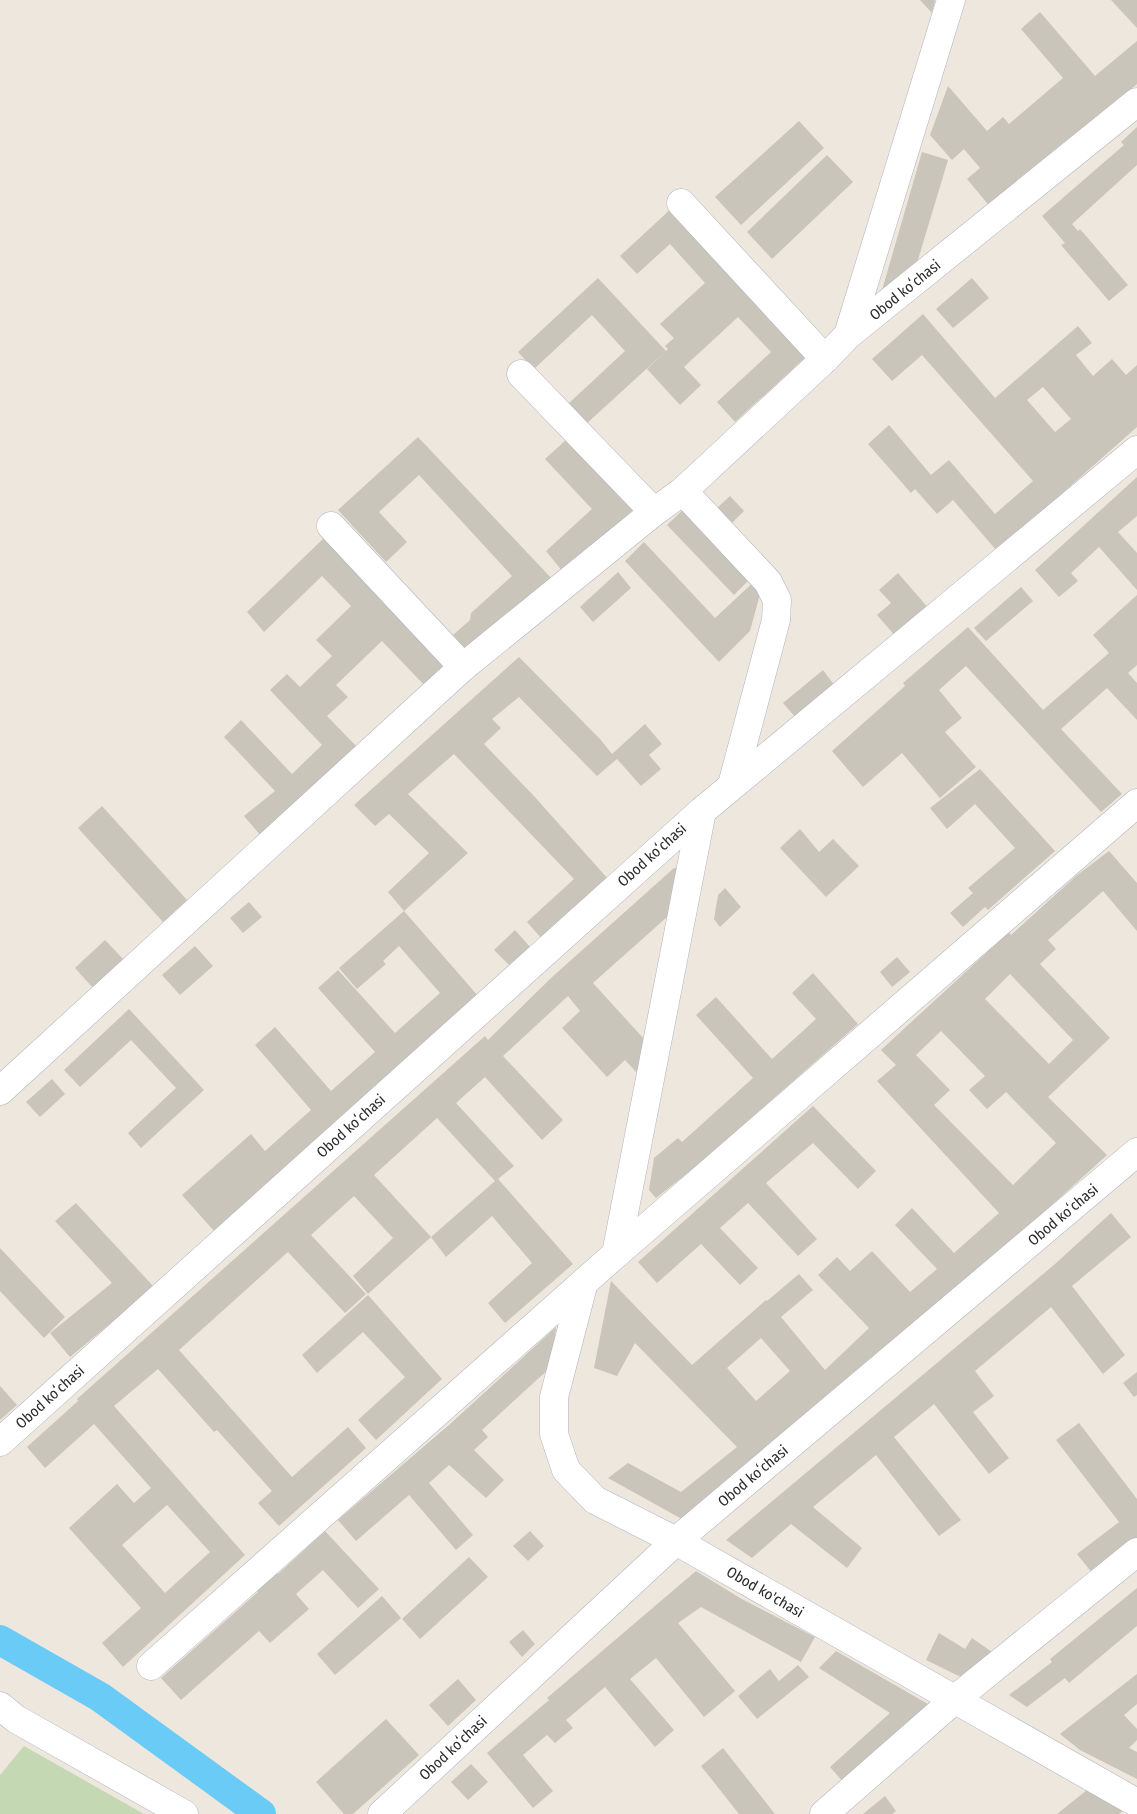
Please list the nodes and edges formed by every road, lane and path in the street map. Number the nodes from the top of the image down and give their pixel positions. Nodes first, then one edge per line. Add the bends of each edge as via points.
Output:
1 (951, 0) edge
2 (1137, 102) edge
3 (681, 203) dead end
4 (848, 335) junction
5 (825, 360) junction
6 (521, 374) dead end
7 (1137, 450) edge
8 (683, 490) junction
9 (654, 512) junction
10 (331, 526) dead end
11 (463, 667) junction
12 (732, 785) junction
13 (1137, 803) edge
14 (702, 811) junction
15 (0, 1091) edge
16 (1137, 1152) edge
17 (616, 1254) junction
18 (584, 1282) junction
19 (0, 1442) edge
20 (676, 1541) junction
21 (1137, 1552) edge
22 (151, 1666) dead end
23 (954, 1700) junction
24 (5, 1716) edge
25 (1137, 1804) edge
26 (184, 1814) edge
27 (382, 1814) edge
28 (824, 1814) edge

1 - 4 street
2 - 4 street, Obod koʻchasi
3 - 5 street
4 - 5 street, Obod koʻchasi
5 - 8 street, Obod koʻchasi
6 - 9 street
7 - 12 street, Obod koʻchasi
8 - 9 street, Obod koʻchasi
8 - 12 street via 768,582 777,600 776,620
9 - 11 street, Obod koʻchasi
10 - 11 street
11 - 15 street, Obod koʻchasi
12 - 14 street, Obod koʻchasi
13 - 17 street
14 - 17 street, Obod koʻchasi
14 - 19 street, Obod koʻchasi
16 - 20 street, Obod koʻchasi
17 - 18 street
18 - 20 street, Obod ko'chasi via 554,1397 554,1434 566,1470 595,1500
18 - 22 street
20 - 23 street, Obod ko'chasi
20 - 27 street, Obod koʻchasi
21 - 23 street
23 - 25 street, Obod ko'chasi
23 - 28 street
24 - 26 street

